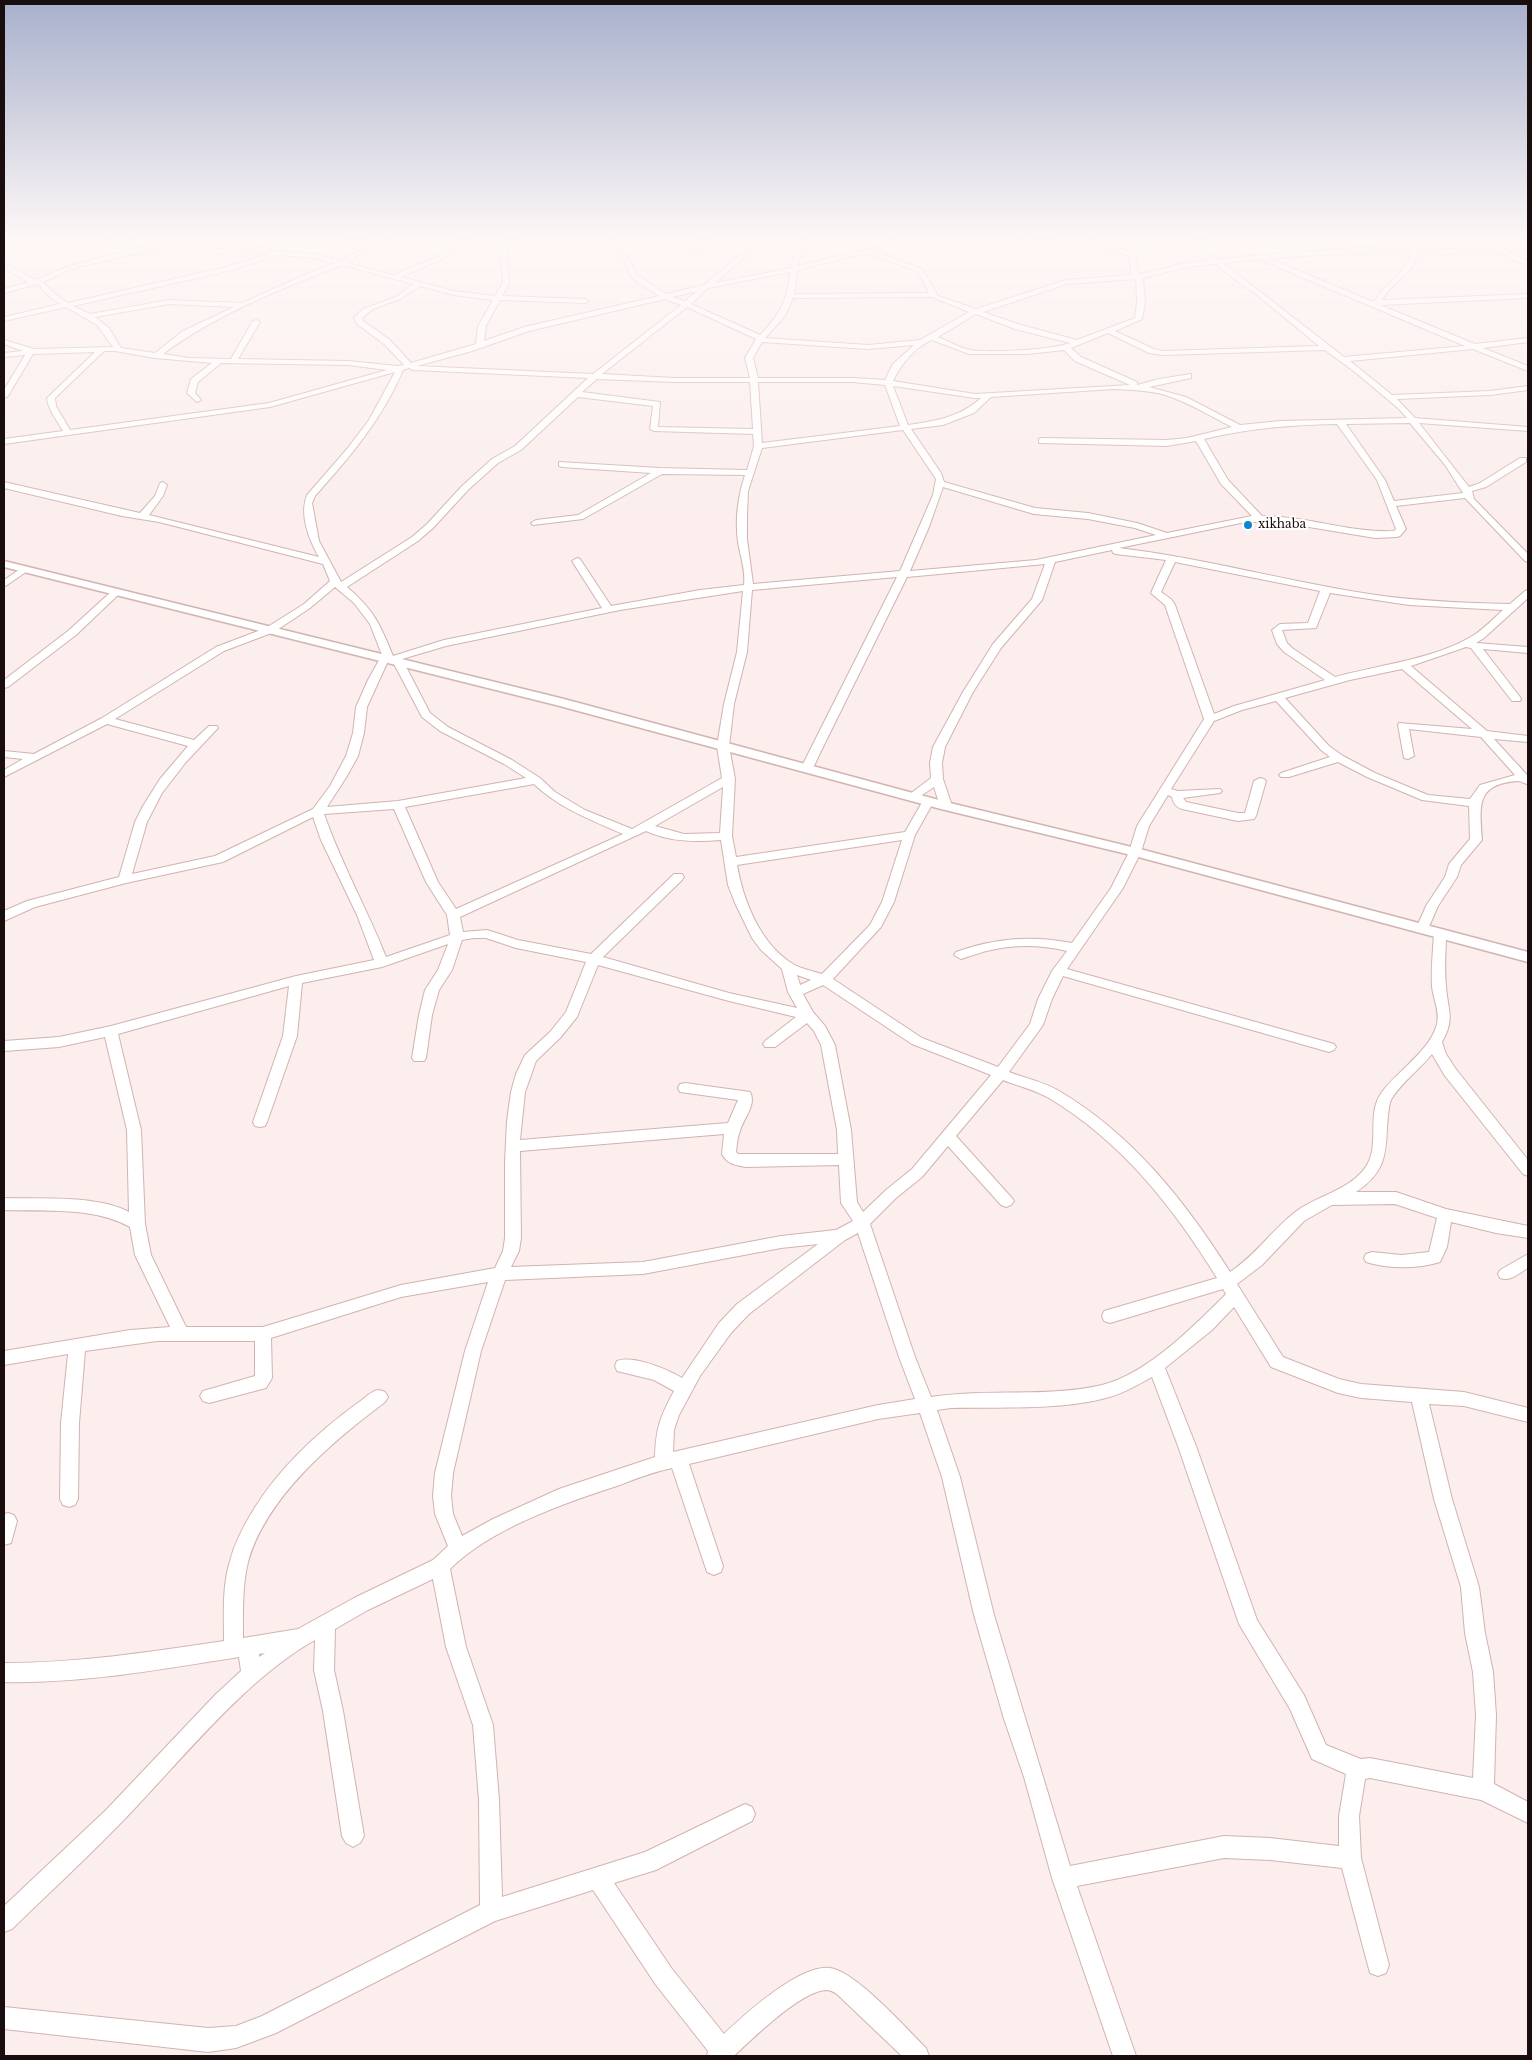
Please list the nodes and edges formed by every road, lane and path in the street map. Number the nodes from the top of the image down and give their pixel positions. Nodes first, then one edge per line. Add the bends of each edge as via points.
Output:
1 (110, 335) edge
2 (184, 335) edge
3 (248, 335) edge
4 (378, 335) edge
5 (481, 335) edge
6 (511, 335) edge
7 (647, 335) edge
8 (753, 335) edge
9 (765, 335) edge
10 (935, 335) edge
11 (1049, 335) edge
12 (1093, 335) edge
13 (1118, 335) edge
14 (1310, 335) edge
15 (1446, 335) edge
16 (932, 337) junction
17 (761, 339) junction
18 (1528, 340) edge
19 (923, 341) junction
20 (4, 342) edge
21 (1075, 342) junction
22 (480, 345) junction
23 (1065, 347) junction
24 (1475, 347) junction
25 (1326, 348) junction
26 (102, 349) junction
27 (119, 350) junction
28 (31, 351) junction
29 (4, 355) edge
30 (156, 356) junction
31 (1344, 359) junction
32 (219, 361) junction
33 (233, 361) junction
34 (405, 367) junction
35 (1528, 369) edge
36 (1188, 376) dead end
37 (594, 377) junction
38 (754, 379) junction
39 (888, 383) junction
40 (1142, 388) junction
41 (1528, 388) edge
42 (576, 394) junction
43 (4, 396) edge
44 (987, 397) junction
45 (1391, 397) junction
46 (197, 400) dead end
47 (1413, 420) junction
48 (1340, 422) junction
49 (1239, 428) junction
50 (905, 429) junction
51 (1528, 430) edge
52 (67, 432) junction
53 (758, 432) junction
54 (1200, 438) junction
55 (1042, 441) dead end
56 (4, 442) edge
57 (758, 446) junction
58 (1523, 460) dead end
59 (562, 464) dead end
60 (660, 471) junction
61 (750, 473) junction
62 (941, 484) junction
63 (4, 485) edge
64 (163, 485) dead end
65 (1467, 493) junction
66 (1391, 504) junction
67 (143, 516) junction
68 (1259, 518) junction
69 (536, 523) dead end
70 (1166, 536) junction
71 (1124, 545) junction
72 (1105, 550) junction
73 (1134, 553) junction
74 (1172, 558) junction
75 (1528, 559) edge
76 (577, 561) dead end
77 (1051, 561) junction
78 (327, 562) junction
79 (4, 564) edge
80 (23, 570) junction
81 (905, 573) junction
82 (4, 584) edge
83 (339, 584) junction
84 (748, 587) junction
85 (1326, 589) junction
86 (116, 592) junction
87 (1528, 593) edge
88 (1511, 607) junction
89 (608, 609) junction
90 (270, 630) junction
91 (1471, 645) junction
92 (1528, 650) edge
93 (391, 659) junction
94 (1404, 665) junction
95 (1334, 681) junction
96 (4, 686) edge
97 (1279, 698) junction
98 (1516, 699) dead end
99 (1210, 719) junction
100 (106, 720) junction
101 (213, 728) dead end
102 (1484, 734) junction
103 (1528, 739) edge
104 (195, 744) junction
105 (724, 746) junction
106 (4, 754) edge
107 (1408, 756) dead end
108 (35, 757) junction
109 (1339, 758) junction
110 (807, 768) junction
111 (4, 774) edge
112 (1285, 775) dead end
113 (729, 779) junction
114 (937, 779) junction
115 (536, 780) junction
116 (1525, 780) edge
117 (1260, 781) dead end
118 (1164, 790) junction
119 (1216, 791) dead end
120 (1177, 795) junction
121 (912, 797) junction
122 (928, 801) junction
123 (1474, 803) junction
124 (398, 805) junction
125 (946, 806) junction
126 (317, 811) junction
127 (644, 826) junction
128 (633, 834) junction
129 (909, 835) junction
130 (726, 836) junction
131 (1135, 852) junction
132 (730, 862) junction
133 (125, 878) junction
134 (678, 878) dead end
135 (453, 915) junction
136 (4, 917) edge
137 (1422, 929) junction
138 (1440, 934) junction
139 (457, 937) junction
140 (1074, 948) junction
141 (961, 955) dead end
142 (1528, 957) edge
143 (594, 959) junction
144 (382, 963) junction
145 (788, 967) junction
146 (1059, 972) junction
147 (296, 980) junction
148 (824, 980) junction
149 (795, 992) junction
150 (808, 1015) junction
151 (110, 1031) junction
152 (1435, 1042) junction
153 (770, 1044) dead end
154 (4, 1046) edge
155 (1329, 1047) dead end
156 (419, 1058) dead end
157 (1000, 1074) junction
158 (685, 1088) dead end
159 (260, 1122) dead end
160 (733, 1128) junction
161 (948, 1137) junction
162 (513, 1146) junction
163 (846, 1159) junction
164 (1528, 1170) edge
165 (1332, 1199) junction
166 (1006, 1201) dead end
167 (4, 1204) edge
168 (1444, 1215) junction
169 (862, 1223) junction
170 (137, 1224) junction
171 (1528, 1232) edge
172 (840, 1236) junction
173 (1372, 1258) dead end
174 (1528, 1260) edge
175 (499, 1274) junction
176 (1506, 1274) dead end
177 (1231, 1289) junction
178 (1110, 1316) dead end
179 (262, 1334) junction
180 (182, 1335) junction
181 (77, 1346) junction
182 (4, 1358) edge
183 (623, 1366) dead end
184 (1156, 1366) junction
185 (684, 1389) junction
186 (209, 1396) dead end
187 (1419, 1396) junction
188 (379, 1397) dead end
189 (926, 1405) junction
190 (1528, 1415) edge
191 (671, 1460) junction
192 (69, 1498) dead end
193 (458, 1548) junction
194 (440, 1566) junction
195 (714, 1566) dead end
196 (325, 1624) junction
197 (300, 1638) junction
198 (240, 1648) junction
199 (4, 1672) edge
200 (250, 1675) junction
201 (1361, 1769) junction
202 (1483, 1790) junction
203 (1528, 1813) edge
204 (745, 1814) dead end
205 (353, 1836) dead end
206 (1350, 1858) junction
207 (598, 1878) junction
208 (1062, 1878) junction
209 (491, 1911) junction
210 (4, 1921) edge
211 (1378, 1965) dead end
212 (4, 2018) edge
213 (721, 2054) edge
214 (918, 2056) edge
215 (1124, 2056) edge

1 - 27 street
2 - 30 street
3 - 33 street
4 - 34 street via 387,342
5 - 22 street
6 - 22 street
7 - 37 street
8 - 17 street
9 - 17 street
10 - 16 street
11 - 21 street
12 - 21 street
13 - 25 street via 1164,354
14 - 25 street
15 - 24 street
16 - 19 street
16 - 23 street via 973,353 1027,352
17 - 19 street via 868,347
17 - 38 street via 749,358
18 - 24 street
19 - 39 street via 896,366
20 - 28 street
21 - 23 street
22 - 34 street
23 - 40 street via 1078,359
24 - 31 street
24 - 35 street
25 - 31 street
26 - 27 street
26 - 28 street
26 - 52 street via 51,398 52,406
27 - 30 street
28 - 29 street
28 - 43 street
30 - 32 street
31 - 45 street
32 - 33 street
32 - 46 street via 194,381 191,393
33 - 34 street
34 - 37 street
34 - 52 street via 270,405
34 - 78 street via 374,421 309,498 312,537
36 - 40 street
37 - 38 street
37 - 42 street
38 - 39 street
38 - 53 street
39 - 44 street
39 - 50 street
40 - 44 street via 1104,387
40 - 49 street via 1183,399
41 - 45 street
42 - 53 street via 657,404 654,429
42 - 83 street via 518,448 495,461 464,488 415,539
44 - 50 street via 964,415
45 - 47 street
47 - 48 street
47 - 51 street
47 - 65 street via 1448,463
48 - 49 street
48 - 66 street via 1381,480
49 - 54 street
50 - 57 street
50 - 62 street
52 - 56 street
53 - 57 street
54 - 55 street via 1150,444
54 - 68 street via 1209,459 1232,494
57 - 61 street
58 - 65 street
59 - 60 street
60 - 61 street
60 - 69 street via 580,517
61 - 84 street via 744,491 742,516
62 - 70 street via 1034,511 1097,518
62 - 81 street
63 - 67 street via 122,514
64 - 67 street
65 - 66 street
65 - 75 street
66 - 68 street via 1401,528 1400,533 1391,536 1279,518
67 - 78 street
68 - 70 street
70 - 71 street
71 - 72 street
71 - 73 street
72 - 73 street
72 - 77 street
73 - 74 street
74 - 85 street
74 - 99 street via 1156,593 1170,605
76 - 89 street
77 - 81 street
77 - 114 street via 1037,600 997,646 955,714 938,748
78 - 83 street
79 - 80 street
80 - 82 street
80 - 86 street
81 - 84 street
81 - 110 street
83 - 90 street
83 - 93 street via 375,623
84 - 89 street
84 - 105 street via 742,652 729,704
85 - 88 street via 1410,602
85 - 95 street via 1312,626 1280,627 1276,630 1288,650
86 - 90 street
86 - 96 street
87 - 88 street
88 - 91 street
89 - 93 street via 444,643
90 - 93 street
90 - 100 street via 220,649
91 - 92 street
91 - 94 street
91 - 98 street
93 - 105 street
93 - 115 street via 426,715 444,729
93 - 126 street via 362,703 358,737 350,761
94 - 95 street
94 - 102 street
95 - 97 street
97 - 99 street
97 - 109 street via 1325,748
99 - 118 street
100 - 104 street
100 - 108 street
101 - 104 street
102 - 103 street
102 - 107 street via 1403,725
102 - 116 street
104 - 133 street via 162,783 146,813 127,862
105 - 110 street
105 - 113 street
106 - 108 street
108 - 111 street
109 - 112 street
109 - 123 street via 1426,798
110 - 121 street
113 - 127 street
113 - 130 street
114 - 121 street
114 - 125 street
115 - 124 street
115 - 128 street via 551,794 581,812
116 - 123 street via 1492,783 1481,788
117 - 120 street via 1250,816 1246,817 1182,805
118 - 120 street
118 - 131 street via 1144,826
119 - 120 street
121 - 122 street
122 - 125 street
122 - 129 street
123 - 137 street via 1476,840 1455,864 1452,877 1432,906
124 - 126 street
124 - 135 street via 432,882
125 - 131 street
126 - 133 street via 219,859
126 - 144 street via 327,840 364,914
127 - 128 street
127 - 130 street via 664,836
128 - 135 street
129 - 132 street
129 - 148 street via 882,916
130 - 132 street
131 - 137 street
131 - 140 street via 1116,888
132 - 145 street via 734,885 757,935
133 - 136 street via 31,904
134 - 143 street
135 - 139 street via 458,924
137 - 138 street
138 - 142 street
138 - 152 street via 1439,988 1444,1017 1443,1028
139 - 143 street via 487,934 516,944
139 - 144 street
139 - 156 street via 444,971 433,987
140 - 141 street via 1029,941 1001,942
140 - 146 street
143 - 150 street
143 - 162 street via 572,1014 530,1058 523,1074
144 - 147 street
145 - 148 street
145 - 149 street
146 - 155 street
146 - 157 street via 1036,1025
147 - 151 street
147 - 159 street via 290,1036
148 - 149 street
148 - 157 street via 917,1040
149 - 150 street
150 - 153 street
150 - 163 street via 828,1045 844,1130
151 - 154 street via 59,1042
151 - 170 street via 134,1130
152 - 164 street via 1450,1072
152 - 165 street via 1384,1098 1379,1147 1369,1173
157 - 161 street
157 - 177 street via 1053,1094 1069,1104 1139,1161 1207,1249
158 - 160 street via 745,1096 746,1102
160 - 162 street
160 - 163 street via 729,1154 734,1159
161 - 166 street
161 - 169 street via 917,1173
162 - 175 street via 513,1238 511,1252
163 - 169 street via 849,1204
165 - 168 street via 1396,1198
165 - 177 street via 1301,1216
167 - 170 street via 86,1207 117,1213
168 - 171 street
168 - 173 street via 1434,1258 1401,1261
169 - 172 street
169 - 189 street
170 - 180 street via 143,1255
172 - 175 street via 781,1242 643,1268
172 - 185 street via 743,1309 725,1328
174 - 176 street
175 - 179 street via 401,1291
175 - 193 street via 473,1351 444,1473 444,1514
177 - 178 street
177 - 184 street via 1206,1325
177 - 187 street via 1270,1353 1282,1364 1361,1392
179 - 180 street
179 - 186 street via 264,1378 260,1383
180 - 181 street via 130,1336
181 - 182 street
181 - 192 street via 70,1423
183 - 185 street via 660,1374 673,1379
184 - 189 street via 1127,1383 1102,1392
184 - 201 street via 1250,1624 1297,1702 1319,1752
185 - 191 street via 665,1430
187 - 190 street via 1464,1399
187 - 202 street via 1443,1499 1470,1587 1486,1715
188 - 198 street via 304,1460 272,1500 247,1539 239,1562
189 - 191 street via 878,1412
189 - 208 street via 951,1477 984,1615
191 - 193 street via 565,1495
191 - 195 street
193 - 194 street
194 - 196 street
194 - 209 street via 456,1647 483,1725 489,1800
196 - 197 street
196 - 205 street via 324,1670 334,1711
197 - 198 street
197 - 200 street
198 - 199 street via 80,1669
198 - 200 street
200 - 210 street via 107,1823
201 - 202 street via 1370,1768
201 - 206 street via 1353,1784 1349,1816
202 - 203 street
204 - 207 street via 648,1862
206 - 208 street via 1224,1847
206 - 211 street
207 - 209 street
207 - 213 street via 664,1977
208 - 215 street
209 - 212 street via 268,2024 236,2037 208,2040
213 - 214 street via 788,1995 810,1982 825,1978 843,1985

